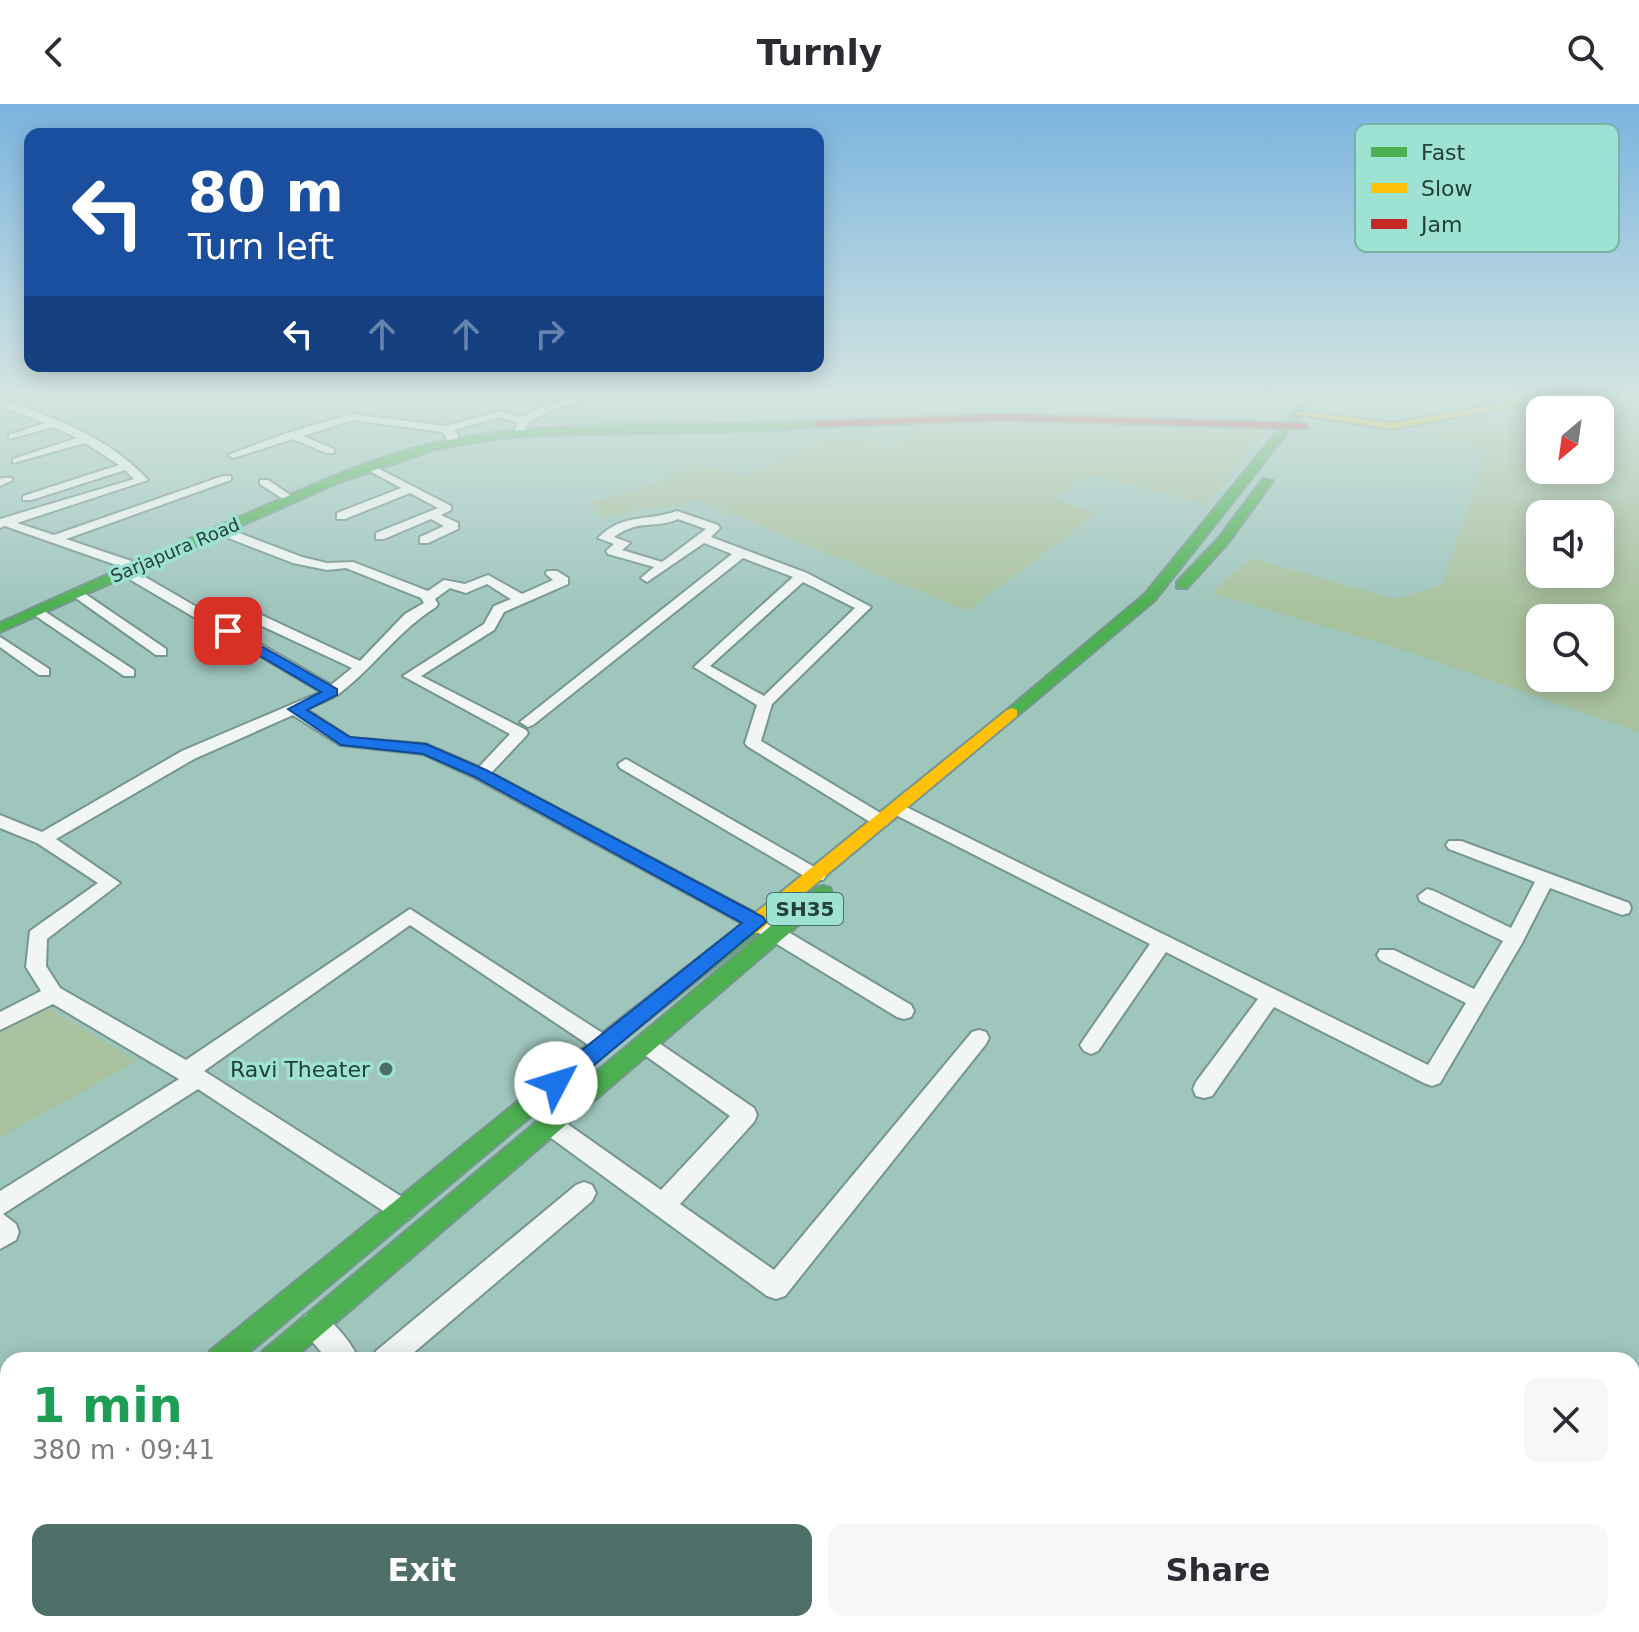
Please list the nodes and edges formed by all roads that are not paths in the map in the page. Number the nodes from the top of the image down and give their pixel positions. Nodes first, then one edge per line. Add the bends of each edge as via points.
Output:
1 (1262, 465) edge
2 (128, 466) joint
3 (368, 466) joint
4 (61, 476) dead end
5 (227, 478) dead end
6 (77, 482) junction
7 (264, 482) dead end
8 (167, 487) dead end
9 (411, 488) junction
10 (181, 494) junction
11 (27, 498) dead end
12 (290, 499) junction
13 (432, 515) junction
14 (341, 516) dead end
15 (5, 520) edge
16 (222, 531) junction
17 (380, 536) dead end
18 (703, 538) junction
19 (54, 539) junction
20 (424, 540) dead end
21 (742, 552) junction
22 (664, 566) junction
23 (129, 568) junction
24 (552, 574) dead end
25 (802, 576) junction
26 (647, 578) dead end
27 (78, 593) junction
28 (428, 597) junction
29 (521, 599) junction
30 (38, 611) junction
31 (252, 616) dead end
32 (0, 628) edge
33 (0, 641) edge
34 (161, 652) dead end
35 (362, 667) junction
36 (44, 672) dead end
37 (129, 673) dead end
38 (332, 692) junction
39 (765, 703) junction
40 (295, 709) junction
41 (528, 722) dead end
42 (626, 764) dead end
43 (481, 774) junction
44 (897, 815) junction
45 (0, 821) edge
46 (43, 839) junction
47 (1455, 845) dead end
48 (872, 852) dead end
49 (817, 876) junction
50 (1545, 880) junction
51 (836, 883) dead end
52 (1427, 896) dead end
53 (1622, 908) dead end
54 (756, 922) junction
55 (775, 934) junction
56 (1515, 938) junction
57 (1163, 941) junction
58 (1387, 955) dead end
59 (53, 994) junction
60 (1272, 995) junction
61 (1478, 1000) junction
62 (904, 1011) dead end
63 (0, 1022) edge
64 (979, 1038) dead end
65 (603, 1044) junction
66 (646, 1045) junction
67 (1091, 1045) dead end
68 (192, 1075) junction
69 (1204, 1089) dead end
70 (551, 1125) junction
71 (461, 1162) junction
72 (483, 1183) junction
73 (584, 1193) dead end
74 (0, 1204) edge
75 (662, 1206) junction
76 (402, 1210) junction
77 (0, 1224) edge
78 (0, 1237) edge
79 (314, 1324) junction
80 (229, 1352) edge
81 (281, 1352) edge
82 (339, 1352) edge
83 (395, 1352) edge

1 - 44 main road, SH35 via 1150,597
2 - 6 street
2 - 15 street via 142,480
3 - 9 street
3 - 12 main road, Sarjapura Road
4 - 6 street
5 - 10 street
6 - 11 street
7 - 12 street
8 - 10 street
9 - 13 street via 447,508
9 - 14 street
10 - 19 street
12 - 16 main road, Sarjapura Road
13 - 17 street
13 - 20 street via 454,526
15 - 19 street
16 - 23 main road, Sarjapura Road
16 - 28 street via 289,558 330,567 349,565
18 - 21 street
18 - 22 street
18 - 22 street via 714,528 677,515 668,521 624,524 604,538 624,543 612,551
19 - 23 street
21 - 25 street
21 - 41 street
22 - 26 street
23 - 27 main road, Sarjapura Road
23 - 38 street
24 - 29 street via 563,581
25 - 39 street via 864,607
25 - 39 street via 701,667
27 - 30 main road, Sarjapura Road
27 - 34 street
28 - 29 street via 449,583 466,589 488,579
28 - 35 street via 431,604 410,617
29 - 43 street via 499,609 489,627 410,676 520,733
30 - 32 main road, Sarjapura Road
30 - 37 street
31 - 35 street
33 - 36 street
35 - 38 street
38 - 40 street
39 - 44 street via 753,743
40 - 43 street via 346,742 426,749
40 - 46 street via 188,755
42 - 49 street
43 - 54 street
44 - 48 main road, SH35
44 - 49 main road, SH35
44 - 57 street
45 - 46 street
46 - 59 street via 111,883 37,936 36,967
47 - 50 street
49 - 54 main road, SH35
50 - 53 street
50 - 56 street
51 - 55 main road, SH35
52 - 56 street
54 - 55 street
54 - 65 main road, SH35
55 - 62 street
55 - 66 main road, SH35
56 - 61 street
57 - 60 street
57 - 67 street
58 - 61 street
59 - 63 street
59 - 68 street
60 - 61 street via 1432,1077
60 - 69 street
64 - 75 street via 776,1287
65 - 68 street via 410,916
65 - 71 main road, SH35
66 - 70 main road, SH35
66 - 75 street via 746,1115
68 - 74 street
68 - 76 street
70 - 72 main road, SH35
70 - 75 street
71 - 72 main road
71 - 76 main road, SH35
72 - 79 main road, SH35
73 - 83 street
76 - 80 main road, SH35
77 - 78 street via 7,1232
79 - 81 main road, SH35
79 - 82 street

